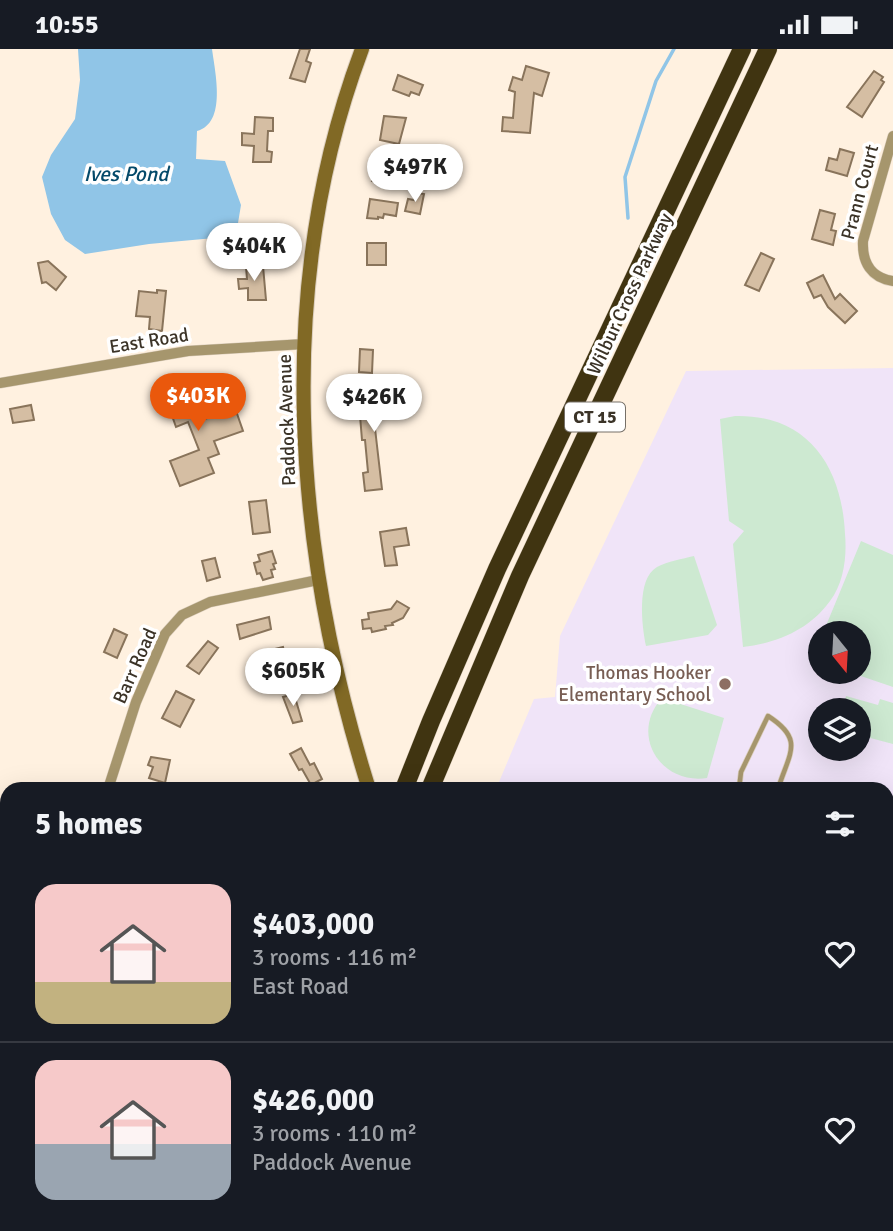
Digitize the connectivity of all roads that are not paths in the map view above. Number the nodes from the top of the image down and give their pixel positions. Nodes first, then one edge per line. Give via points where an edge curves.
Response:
1 (362, 49) edge
2 (741, 49) edge
3 (768, 49) edge
4 (893, 136) edge
5 (893, 281) edge
6 (304, 344) junction
7 (0, 383) edge
8 (318, 579) junction
9 (110, 782) edge
10 (367, 782) edge
11 (407, 782) edge
12 (433, 782) edge
13 (740, 782) edge
14 (780, 782) edge

1 - 6 main road, Paddock Avenue via 320,197
2 - 11 highway, Wilbur Cross Parkway / CT 15 via 497,569
3 - 12 highway, Wilbur Cross Parkway / CT 15 via 520,576
4 - 5 street, Prann Court via 863,241 866,264 873,273
6 - 7 street, East Road via 188,351
6 - 8 main road, Paddock Avenue via 306,458
8 - 9 street, Barr Road via 210,602 181,615 165,634
8 - 10 main road, Paddock Avenue via 344,703
13 - 14 lane via 768,716 784,726 791,741

